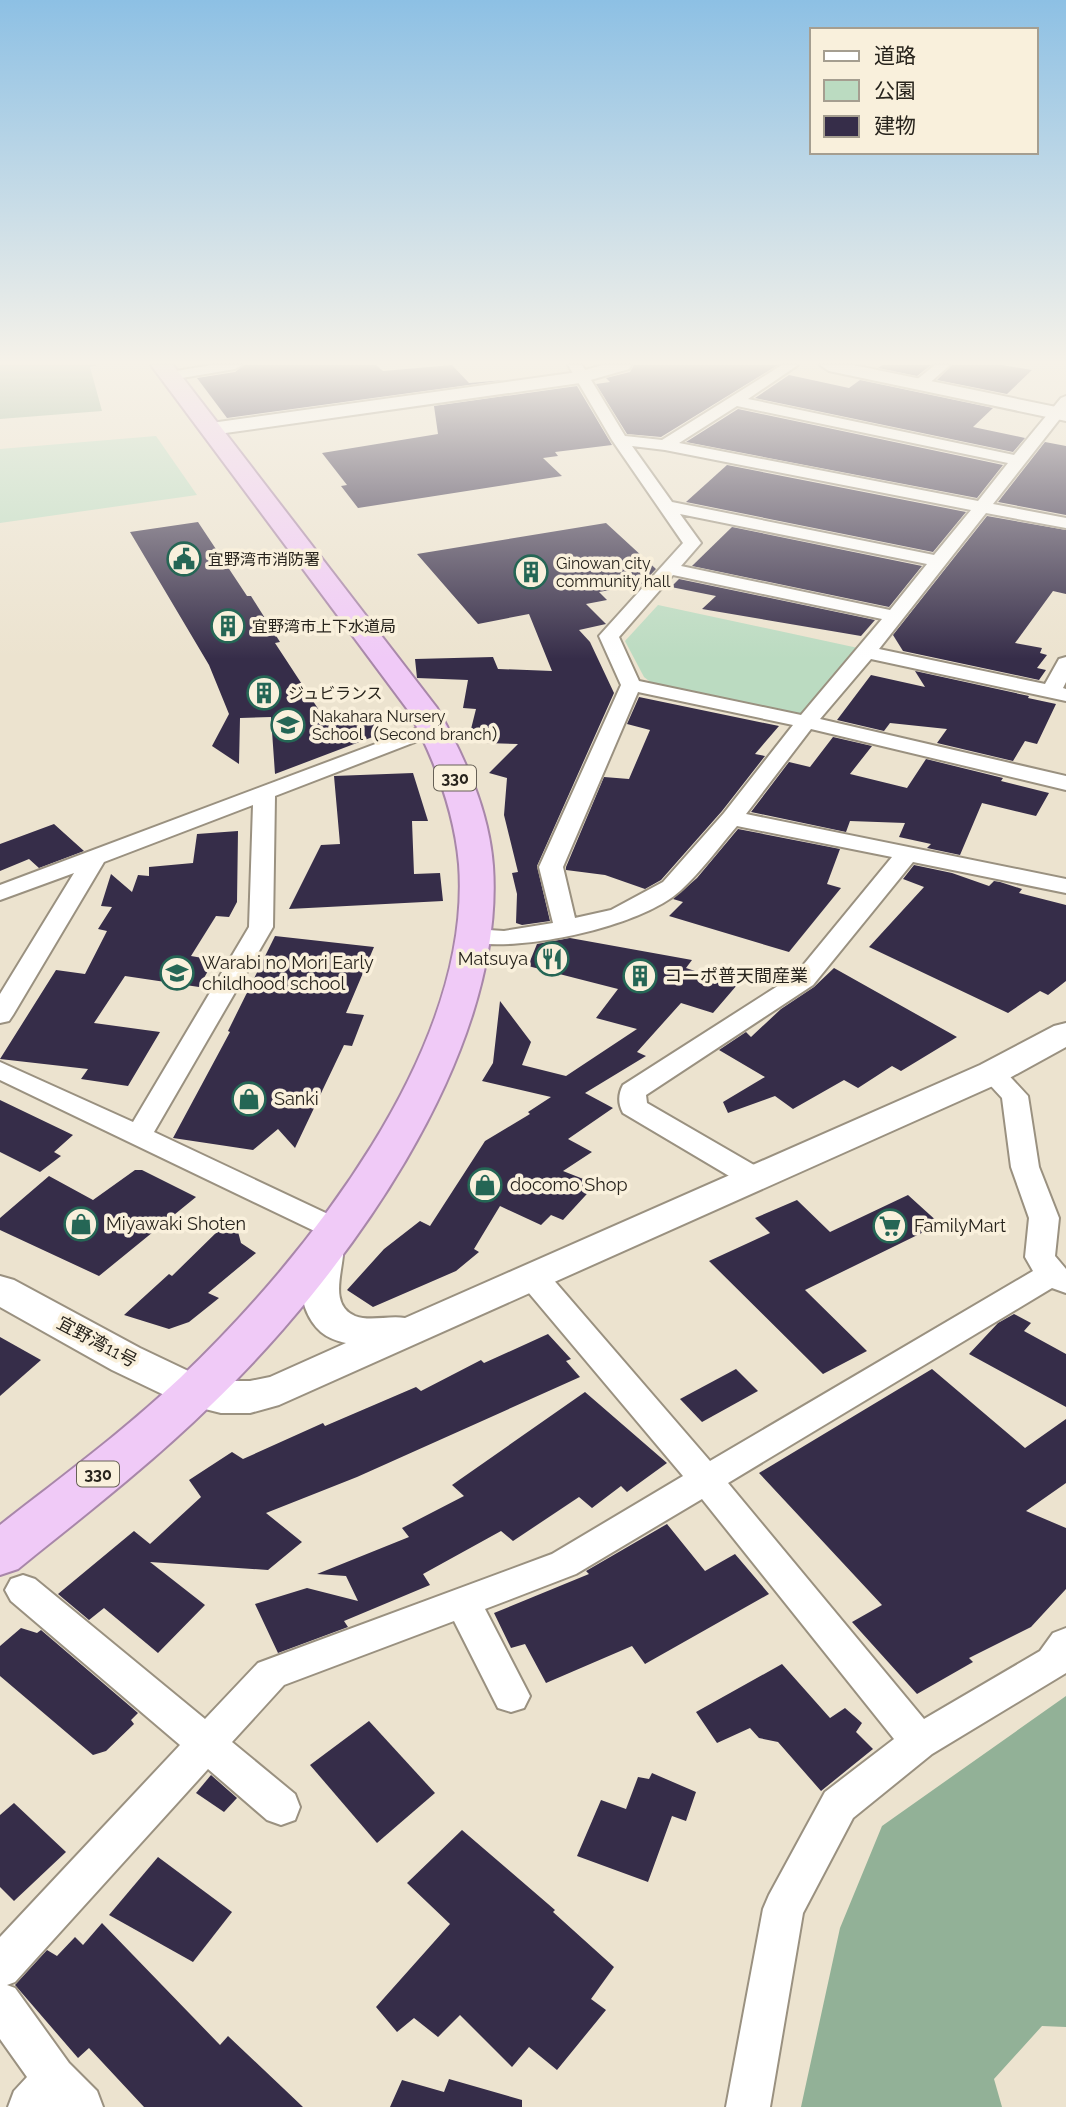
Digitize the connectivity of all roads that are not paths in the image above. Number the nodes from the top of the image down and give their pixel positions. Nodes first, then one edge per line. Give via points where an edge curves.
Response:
1 (237, 463) edge
2 (636, 463) edge
3 (758, 463) edge
4 (1017, 463) edge
5 (666, 506) junction
6 (981, 507) junction
7 (1066, 523) edge
8 (939, 561) junction
9 (669, 569) junction
10 (892, 616) junction
11 (866, 652) junction
12 (1066, 663) edge
13 (631, 685) junction
14 (1058, 693) edge
15 (806, 722) junction
16 (434, 728) junction
17 (1066, 783) edge
18 (264, 792) junction
19 (732, 818) junction
20 (907, 854) junction
21 (96, 855) junction
22 (1066, 886) edge
23 (0, 893) edge
24 (566, 929) junction
25 (473, 936) junction
26 (0, 1015) edge
27 (1066, 1033) edge
28 (0, 1070) edge
29 (992, 1073) junction
30 (139, 1135) junction
31 (756, 1179) junction
32 (330, 1237) junction
33 (534, 1278) junction
34 (1059, 1278) edge
35 (0, 1290) edge
36 (417, 1329) junction
37 (195, 1392) junction
38 (706, 1480) junction
39 (12, 1572) edge
40 (463, 1602) junction
41 (1066, 1644) edge
42 (511, 1696) dead end
43 (919, 1742) junction
44 (204, 1744) junction
45 (281, 1807) dead end
46 (0, 1967) edge
47 (0, 2003) edge
48 (55, 2097) edge
49 (748, 2107) edge

1 - 16 highway, 330
2 - 5 street
3 - 6 street
4 - 6 street
5 - 8 street
5 - 9 street via 692,543
6 - 7 street
6 - 8 street
8 - 10 street
9 - 10 street
9 - 13 street via 608,636
10 - 11 street
11 - 14 street
11 - 15 street
12 - 14 street
13 - 15 street
13 - 24 street via 551,867
15 - 17 street
15 - 19 street
16 - 18 street
16 - 25 highway, 330 via 471,830 477,868
18 - 21 street
18 - 30 street via 261,927
19 - 20 street
19 - 24 street via 670,887 619,916
20 - 22 street
20 - 31 street via 804,980 633,1091 633,1107
21 - 23 street
21 - 26 street
24 - 25 street via 504,938
25 - 32 highway, 330 via 457,1008 433,1072 394,1144
27 - 29 street, 宜野湾11号
28 - 30 street
29 - 31 street, 宜野湾11号
29 - 34 street via 1015,1096 1025,1167 1044,1218 1040,1257
30 - 32 street
31 - 33 street, 宜野湾11号
32 - 36 street via 319,1267 320,1298 331,1319 345,1328 373,1333
32 - 37 highway, 330 via 270,1313
33 - 36 street, 宜野湾11号
33 - 38 street
34 - 38 street
35 - 37 street, 宜野湾11号
36 - 37 street, 宜野湾11号 via 279,1390 250,1397
37 - 39 highway, 330
38 - 40 street via 564,1564
38 - 43 street
39 - 44 street
40 - 42 street
40 - 44 street via 271,1674
41 - 43 street via 1053,1662
43 - 49 street via 839,1805 783,1909
44 - 45 street
44 - 46 street
47 - 48 street

